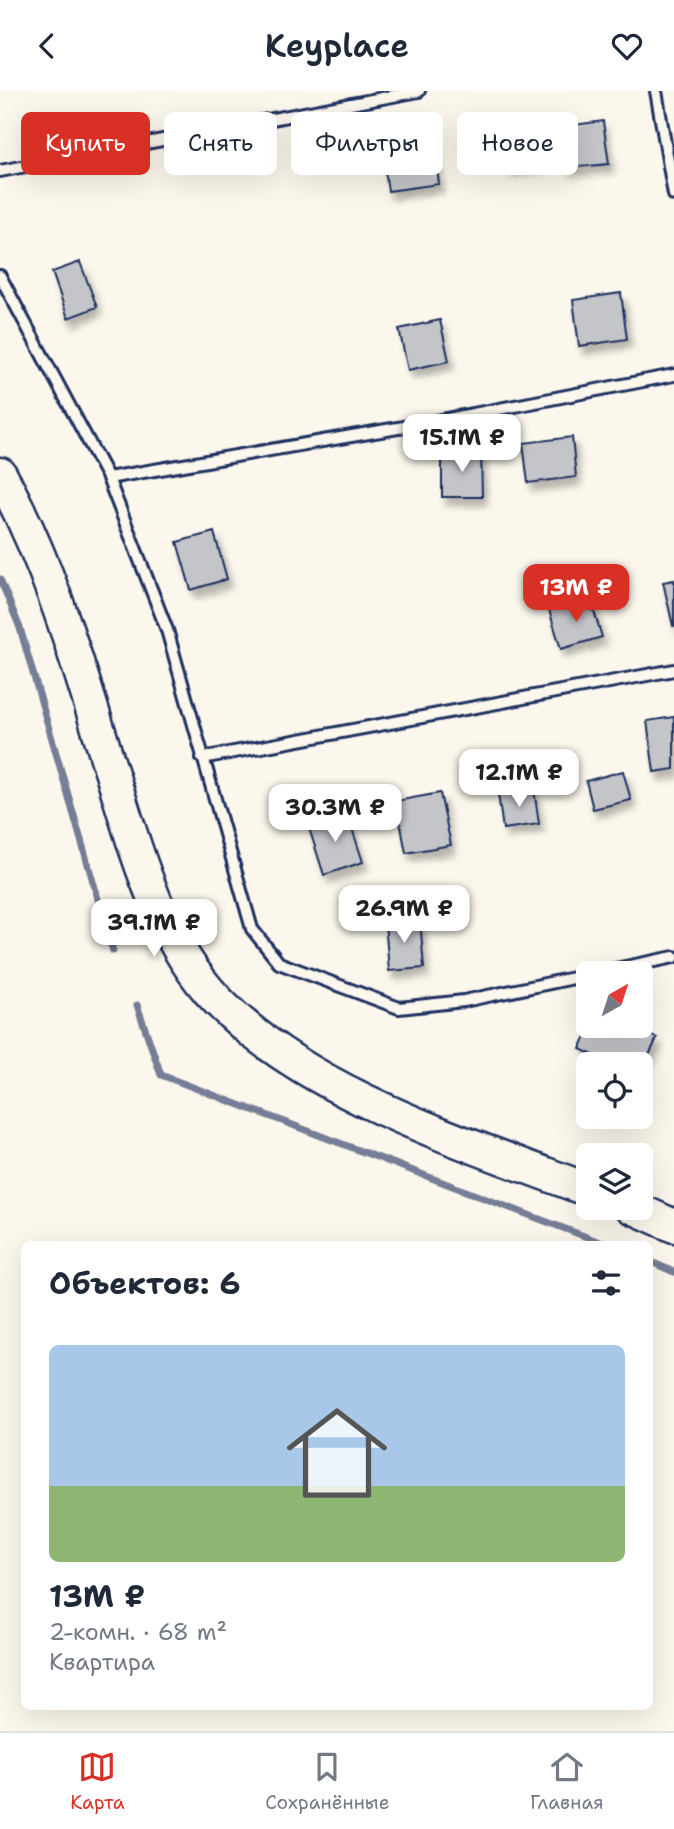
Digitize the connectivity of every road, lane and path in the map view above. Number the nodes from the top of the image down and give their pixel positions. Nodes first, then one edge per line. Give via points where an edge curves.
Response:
1 (419, 91) edge
2 (656, 91) edge
3 (0, 171) edge
4 (674, 194) edge
5 (0, 277) edge
6 (674, 375) edge
7 (0, 474) edge
8 (108, 478) junction
9 (674, 670) edge
10 (202, 758) junction
11 (674, 957) edge
12 (653, 961) edge
13 (576, 977) edge
14 (576, 1185) edge
15 (653, 1216) edge
16 (674, 1226) edge

1 - 3 lane
2 - 4 lane
5 - 8 lane
6 - 8 lane
7 - 14 street via 67,630 141,865 180,952 218,1000 266,1042 327,1082
8 - 10 lane via 167,630
9 - 10 lane
10 - 13 lane via 252,929 278,963 399,1008
11 - 12 lane
15 - 16 street

